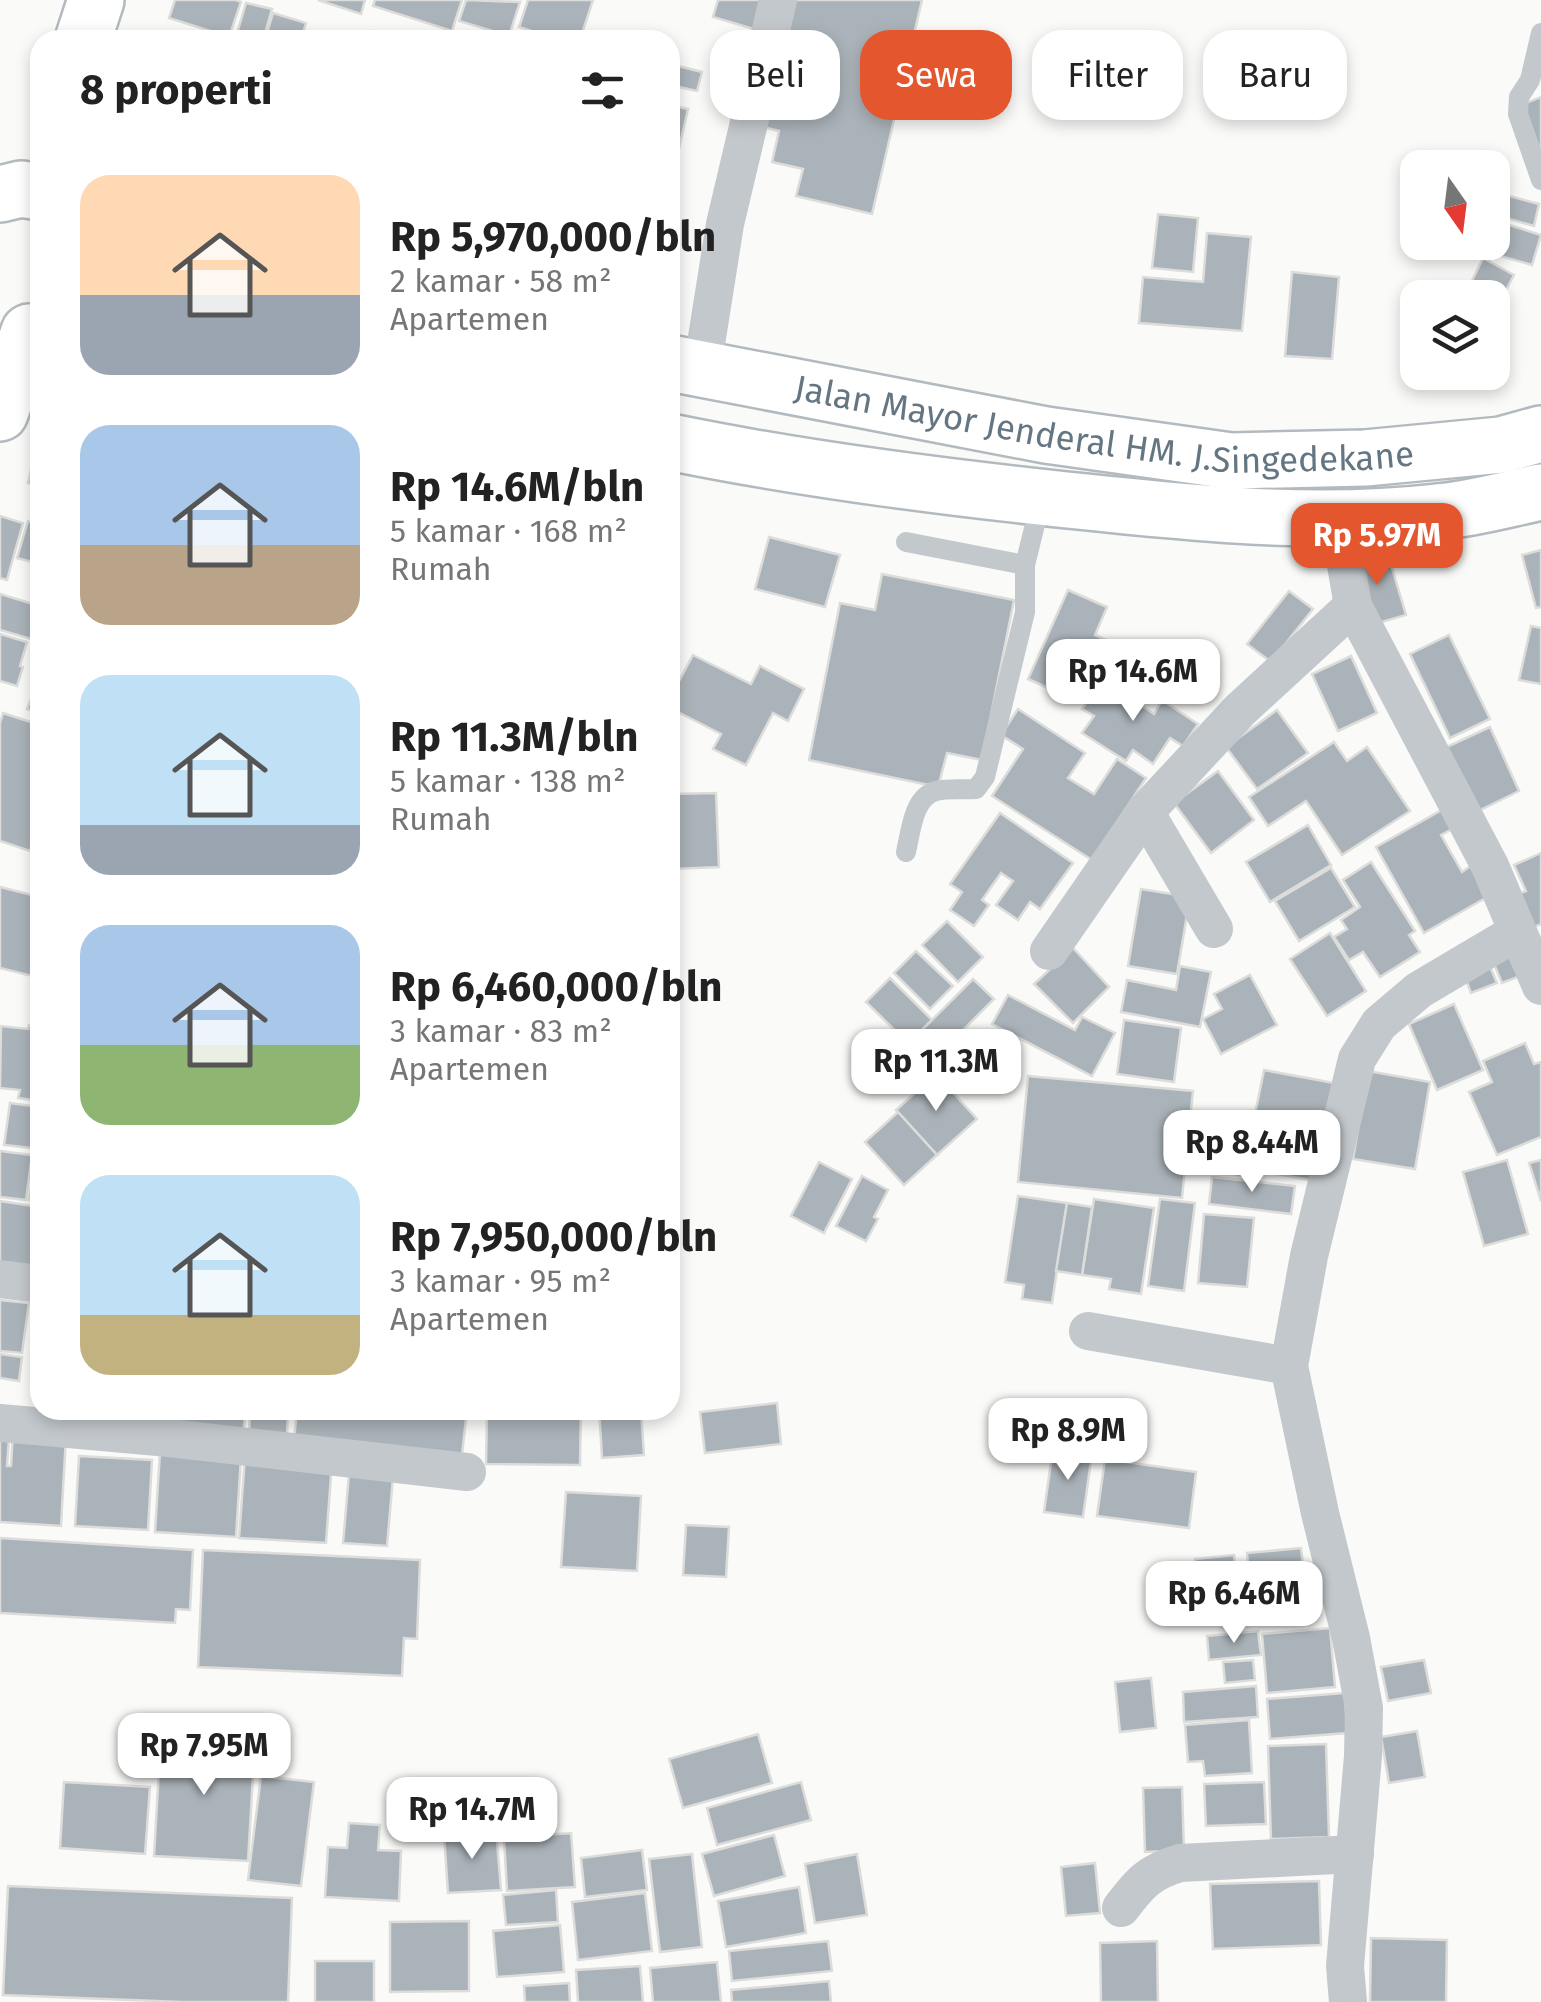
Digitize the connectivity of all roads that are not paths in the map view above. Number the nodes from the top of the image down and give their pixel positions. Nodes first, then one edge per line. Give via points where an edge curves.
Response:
1 (96, 0) edge
2 (778, 0) edge
3 (86, 30) edge
4 (1541, 33) edge
5 (1541, 180) edge
6 (23, 329) edge
7 (686, 366) edge
8 (0, 413) edge
9 (1541, 434) edge
10 (680, 444) edge
11 (1541, 492) edge
12 (1042, 498) junction
13 (1338, 518) junction
14 (906, 542) dead end
15 (1025, 565) junction
16 (1353, 606) junction
17 (1145, 812) junction
18 (906, 852) dead end
19 (1214, 928) dead end
20 (1517, 932) junction
21 (1049, 951) dead end
22 (1541, 986) edge
23 (0, 1279) edge
24 (30, 1283) edge
25 (1088, 1331) dead end
26 (1289, 1366) junction
27 (0, 1424) edge
28 (467, 1472) dead end
29 (1355, 1854) junction
30 (1121, 1908) dead end
31 (1348, 2002) edge

1 - 3 main road
2 - 7 street
4 - 5 lane via 1518,114
6 - 8 main road
7 - 9 main road, Jalan Mayor Jenderal HM. J.Singedekane via 1046,435 1231,462 1364,458
10 - 12 main road, Jalan Mayor Jenderal HM. J.Singedekane
11 - 13 main road, Jalan Mayor Jenderal HM. J.Singedekane via 1439,512
12 - 13 main road, Jalan Mayor Jenderal HM. J.Singedekane via 1206,515
12 - 15 lane
13 - 16 street
14 - 15 lane
15 - 18 lane via 1025,612 984,777 976,788 937,791 920,801
16 - 17 street via 1240,710
16 - 20 street via 1490,866
17 - 19 street
17 - 21 street
20 - 22 street
20 - 26 street via 1419,990 1379,1024 1358,1059
23 - 24 street
25 - 26 street
26 - 29 street via 1364,1708
27 - 28 street
29 - 30 street via 1180,1863 1140,1883
29 - 31 street

